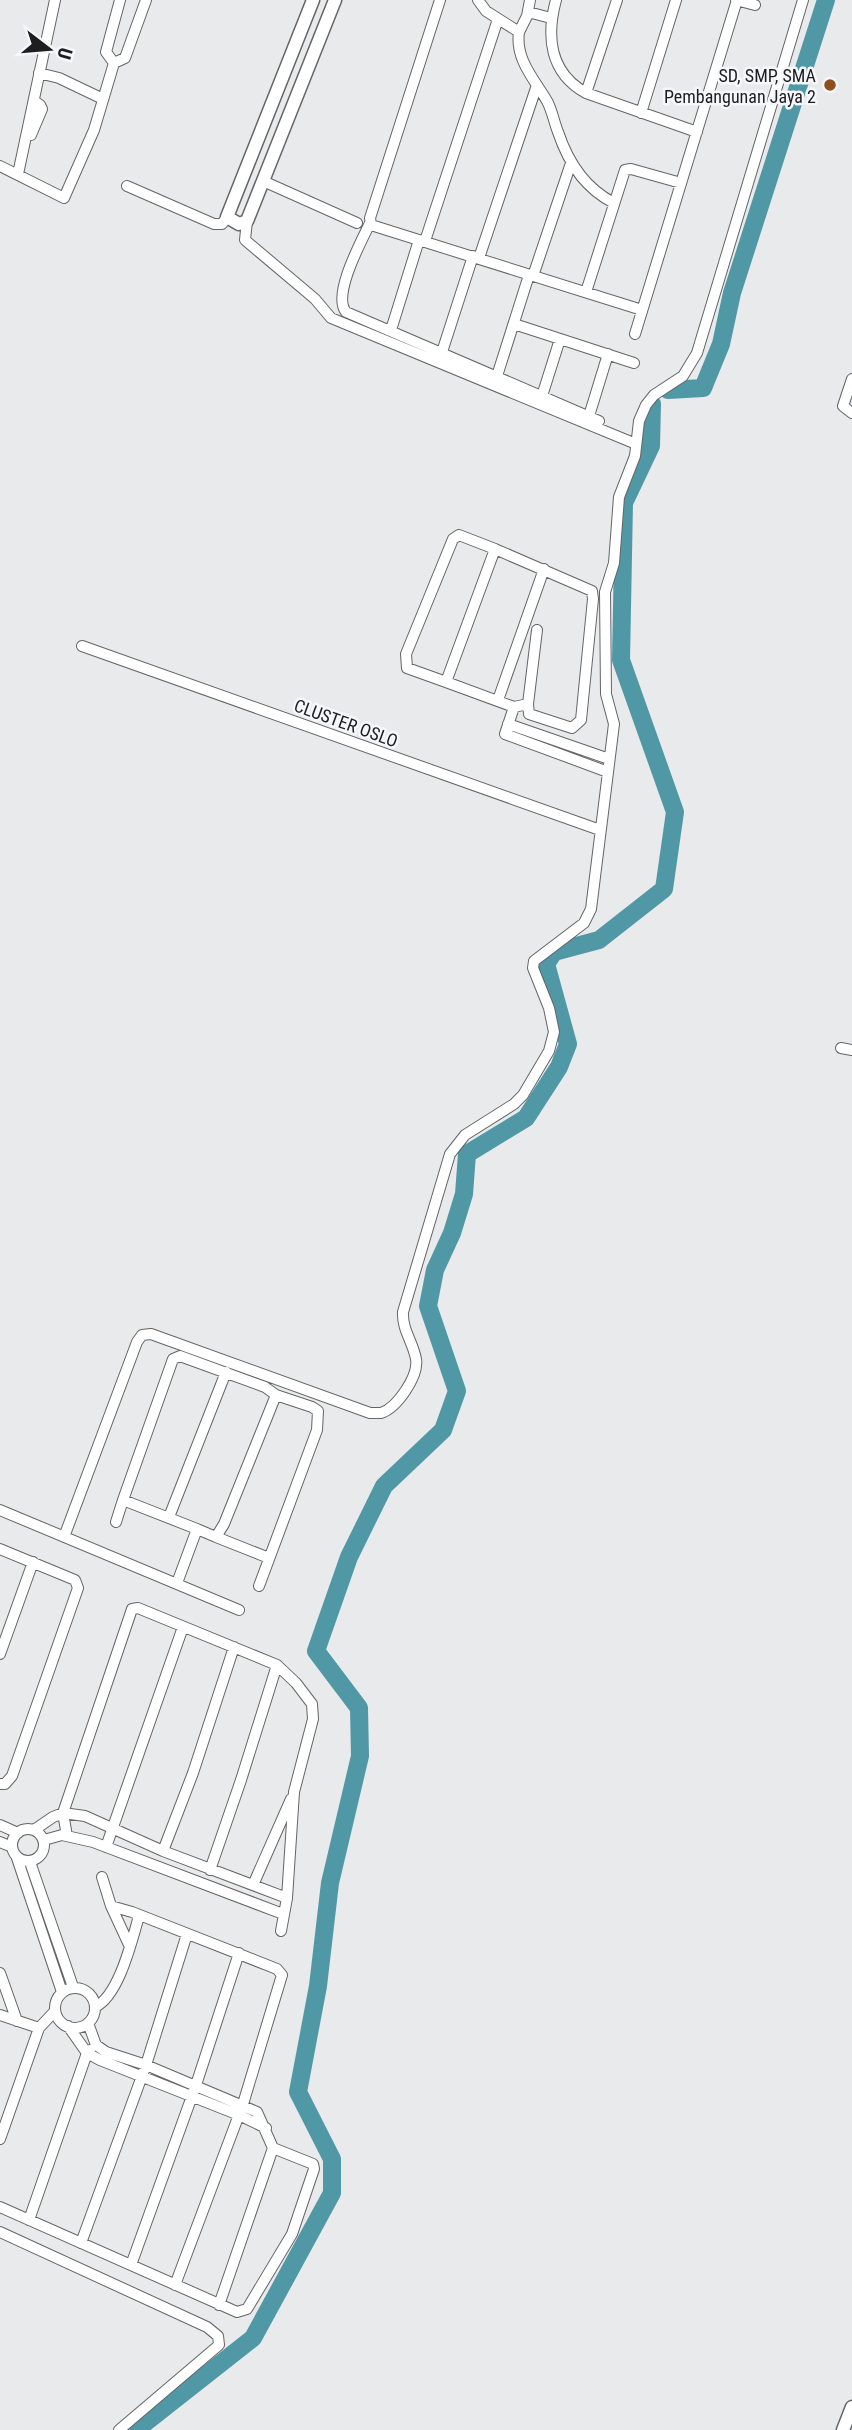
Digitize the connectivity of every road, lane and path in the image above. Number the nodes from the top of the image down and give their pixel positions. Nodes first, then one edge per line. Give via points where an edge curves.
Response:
1 (55, 0) edge
2 (120, 0) edge
3 (146, 0) edge
4 (313, 0) edge
5 (335, 0) edge
6 (440, 0) edge
7 (478, 0) edge
8 (530, 0) edge
9 (556, 0) edge
10 (617, 0) edge
11 (676, 0) edge
12 (736, 0) edge
13 (803, 0) edge
14 (755, 5) dead end
15 (528, 12) junction
16 (551, 18) junction
17 (498, 19) junction
18 (519, 32) junction
19 (114, 63) junction
20 (39, 73) junction
21 (537, 85) junction
22 (586, 93) junction
23 (103, 99) junction
24 (641, 113) junction
25 (696, 132) junction
26 (570, 163) junction
27 (0, 166) edge
28 (18, 174) junction
29 (263, 181) junction
30 (681, 183) junction
31 (127, 186) dead end
32 (614, 203) junction
33 (226, 219) junction
34 (247, 221) junction
35 (357, 223) dead end
36 (370, 223) junction
37 (245, 240) junction
38 (422, 241) junction
39 (476, 257) junction
40 (531, 275) junction
41 (586, 292) junction
42 (642, 310) junction
43 (514, 324) junction
44 (391, 330) junction
45 (635, 334) dead end
46 (560, 339) junction
47 (442, 352) junction
48 (608, 354) junction
49 (634, 363) dead end
50 (497, 376) junction
51 (852, 379) edge
52 (542, 396) junction
53 (852, 412) edge
54 (589, 416) junction
55 (599, 421) dead end
56 (636, 444) junction
57 (495, 549) junction
58 (544, 569) junction
59 (537, 630) dead end
60 (82, 646) dead end
61 (446, 682) junction
62 (498, 700) junction
63 (528, 704) junction
64 (514, 707) junction
65 (507, 729) junction
66 (610, 759) junction
67 (608, 772) junction
68 (600, 830) junction
69 (841, 1048) dead end
70 (852, 1050) edge
71 (226, 1372) junction
72 (276, 1395) junction
73 (123, 1500) junction
74 (0, 1510) edge
75 (169, 1517) junction
76 (116, 1522) dead end
77 (197, 1529) junction
78 (64, 1537) junction
79 (216, 1537) junction
80 (0, 1549) edge
81 (269, 1558) junction
82 (33, 1562) junction
83 (177, 1583) junction
84 (259, 1586) dead end
85 (239, 1611) dead end
86 (183, 1627) junction
87 (234, 1647) junction
88 (0, 1654) edge
89 (277, 1665) junction
90 (0, 1784) edge
91 (294, 1792) junction
92 (63, 1813) junction
93 (0, 1825) edge
94 (34, 1830) junction
95 (113, 1830) junction
96 (18, 1833) junction
97 (67, 1836) junction
98 (44, 1840) junction
99 (0, 1842) edge
100 (12, 1847) junction
101 (106, 1847) junction
102 (163, 1851) junction
103 (17, 1858) junction
104 (187, 1860) junction
105 (30, 1862) junction
106 (210, 1870) junction
107 (183, 1876) junction
108 (102, 1877) dead end
109 (235, 1879) junction
110 (253, 1885) junction
111 (230, 1894) junction
112 (287, 1898) junction
113 (110, 1906) junction
114 (283, 1914) junction
115 (139, 1916) junction
116 (281, 1931) dead end
117 (187, 1934) junction
118 (130, 1947) junction
119 (239, 1953) junction
120 (0, 1976) edge
121 (73, 1987) junction
122 (62, 1992) junction
123 (96, 2007) junction
124 (55, 2011) junction
125 (0, 2015) edge
126 (18, 2021) junction
127 (88, 2023) junction
128 (68, 2026) junction
129 (39, 2028) junction
130 (96, 2045) junction
131 (87, 2053) junction
132 (146, 2065) junction
133 (142, 2075) junction
134 (194, 2090) junction
135 (243, 2104) junction
136 (239, 2115) junction
137 (266, 2129) junction
138 (0, 2139) edge
139 (273, 2148) junction
140 (0, 2207) edge
141 (29, 2220) junction
142 (0, 2232) edge
143 (81, 2243) junction
144 (131, 2265) junction
145 (175, 2285) junction
146 (219, 2305) junction
147 (852, 2407) edge
148 (119, 2430) edge
149 (843, 2430) edge

1 - 20 street
2 - 19 street via 106,52
3 - 19 street via 125,58
4 - 33 street
5 - 29 street
6 - 36 street
7 - 17 street
8 - 15 street
9 - 16 street
10 - 22 street
11 - 24 street
12 - 14 street
12 - 25 street
13 - 56 street via 697,353 683,376 646,405
15 - 16 street
15 - 18 street
16 - 22 street via 550,43 557,64 568,80
17 - 18 street
17 - 38 street
18 - 21 street via 519,51
19 - 23 street
20 - 23 street
20 - 28 street
21 - 26 street
21 - 39 street
22 - 24 street
23 - 28 street via 64,198
24 - 25 street
25 - 30 street
26 - 32 street via 593,189
26 - 40 street
27 - 28 street
29 - 34 street
29 - 35 street
30 - 32 street via 627,169
30 - 42 street
31 - 33 street via 214,224
32 - 41 street
33 - 34 street via 239,224
33 - 37 street
34 - 37 street
36 - 38 street
36 - 44 street via 341,296 342,306 349,315
37 - 56 street via 331,318
38 - 39 street
38 - 44 street
39 - 40 street
39 - 47 street
40 - 41 street
40 - 43 street
41 - 42 street
42 - 45 street
43 - 46 street
43 - 50 street
44 - 47 street
46 - 48 street
46 - 52 street
47 - 50 street
48 - 49 street
48 - 54 street
50 - 52 street
51 - 53 street via 843,405
52 - 54 street
54 - 55 street
56 - 66 street via 619,497 614,564 605,592 607,694 614,724
57 - 58 street
57 - 61 street
57 - 61 street via 468,537 453,539 406,654 407,668
58 - 62 street
58 - 63 street via 592,591 581,720 572,728 529,714
59 - 63 street
60 - 68 street, CLUSTER OSLO
61 - 62 street
62 - 64 street
63 - 64 street
64 - 65 street
65 - 66 street
65 - 67 street
66 - 67 street
67 - 68 street
68 - 78 street via 588,917 534,961 554,1032 549,1051 523,1095 465,1135 450,1154 403,1312 416,1369 395,1403 382,1413 370,1413 151,1334 142,1335
69 - 70 street
71 - 72 street
71 - 73 street via 180,1356 173,1359
71 - 75 street
72 - 79 street
72 - 81 street via 312,1406 319,1418
73 - 75 street
73 - 76 street
74 - 78 street
75 - 77 street
77 - 79 street
77 - 83 street
78 - 83 street
79 - 81 street
80 - 82 street
81 - 84 street
82 - 88 street
82 - 90 street via 75,1580 78,1588 12,1776
83 - 85 street
86 - 87 street
86 - 92 street via 135,1607 130,1612
86 - 95 street
87 - 89 street
87 - 102 street
89 - 91 street via 308,1696 314,1711
89 - 106 street
91 - 110 street
91 - 112 street
92 - 94 street
92 - 95 street via 85,1816
92 - 97 street
93 - 96 street
94 - 96 street
94 - 98 street
95 - 101 street
95 - 102 street
96 - 100 street
97 - 98 street
97 - 101 street
98 - 105 street via 42,1854
99 - 100 street
100 - 103 street
101 - 107 street
102 - 104 street
103 - 105 street
103 - 122 street
104 - 106 street
104 - 107 street
105 - 121 street
106 - 109 street
107 - 111 street
108 - 113 street
109 - 110 street
109 - 111 street
110 - 112 street
111 - 114 street
112 - 114 street
113 - 115 street
113 - 118 street
114 - 116 street
115 - 117 street
115 - 118 street
117 - 119 street
117 - 132 street
118 - 123 street via 110,1994
119 - 134 street
119 - 135 street via 282,1975
120 - 126 street
121 - 122 street
121 - 123 street via 84,1989
122 - 124 street
123 - 127 street
124 - 128 street
124 - 129 street
125 - 126 street
126 - 129 street
127 - 128 street
127 - 130 street
128 - 131 street
129 - 138 street
130 - 131 street
130 - 132 street
131 - 133 street
131 - 141 street
132 - 133 street
132 - 134 street
133 - 134 street
133 - 143 street
134 - 135 street
134 - 136 street
134 - 144 street
135 - 136 street
135 - 137 street via 257,2112
136 - 137 street
136 - 145 street
137 - 139 street
139 - 146 street
139 - 146 street via 314,2167 295,2228 247,2309 237,2312
140 - 141 street
141 - 143 street
142 - 148 street via 218,2336 217,2346
143 - 144 street
144 - 145 street
145 - 146 street
147 - 149 street

